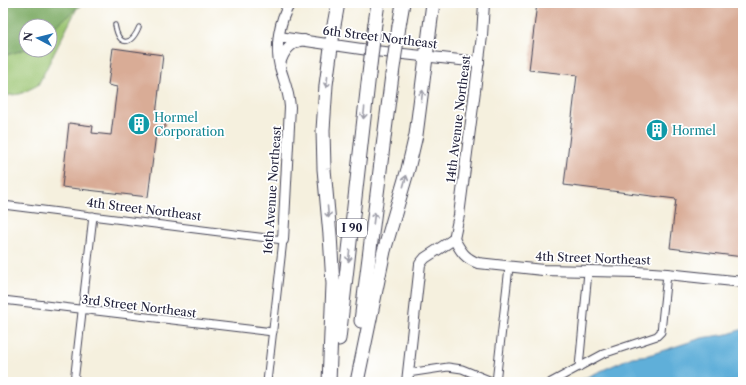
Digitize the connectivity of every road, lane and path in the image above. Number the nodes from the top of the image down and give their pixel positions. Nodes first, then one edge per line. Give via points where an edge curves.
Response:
1 (290, 3) edge
2 (338, 3) edge
3 (378, 3) edge
4 (403, 3) edge
5 (433, 3) edge
6 (484, 3) edge
7 (115, 25) dead end
8 (139, 27) dead end
9 (279, 37) junction
10 (305, 40) junction
11 (331, 44) junction
12 (427, 56) junction
13 (459, 60) junction
14 (479, 62) junction
15 (280, 66) junction
16 (474, 100) junction
17 (3, 205) edge
18 (93, 216) junction
19 (454, 238) junction
20 (283, 240) junction
21 (509, 267) junction
22 (588, 272) junction
23 (667, 274) junction
24 (743, 282) edge
25 (3, 300) edge
26 (82, 310) junction
27 (273, 332) junction
28 (579, 367) junction
29 (408, 377) edge
30 (74, 382) edge
31 (267, 382) edge
32 (329, 382) edge
33 (334, 382) edge
34 (356, 382) edge
35 (495, 382) edge
36 (551, 382) edge

1 - 9 street, 16th Avenue Northeast via 284,13
2 - 11 highway
3 -> 33 highway, I 90, bridge
34 -> 4 highway, I 90, bridge via 392,75
5 - 12 highway
6 - 14 street, 14th Avenue Northeast
7 - 8 lane via 118,37 126,41 133,38
9 - 10 street, 6th Street Northeast
9 - 15 street, 16th Avenue Northeast
10 - 11 street, 6th Street Northeast
10 - 15 street via 296,42 288,48
11 - 12 street, 6th Street Northeast
11 -> 32 highway via 323,130 332,278
12 - 13 street, 6th Street Northeast
34 -> 12 highway via 384,251 415,141
13 - 14 street, 6th Street Northeast
13 - 16 street via 466,65 471,76
14 - 16 street, 14th Avenue Northeast
15 - 20 street, 16th Avenue Northeast via 288,88 290,107
16 - 19 street, 14th Avenue Northeast
17 - 18 street, 4th Street Northeast
18 - 20 street, 4th Street Northeast
18 - 26 street
19 - 21 street, 4th Street Northeast via 461,252 469,260
19 - 29 street via 420,264
20 - 27 street, 16th Avenue Northeast
21 - 22 street, 4th Street Northeast
21 - 35 street
22 - 23 street, 4th Street Northeast
22 - 28 street
23 - 24 street, 4th Street Northeast
23 - 28 street via 661,332 657,336 603,354
25 - 26 street, 3rd Street Northeast
26 - 27 street, 3rd Street Northeast
26 - 30 street
27 - 31 street, 16th Avenue Northeast
28 - 36 street
29 - 35 street via 448,367 462,369

